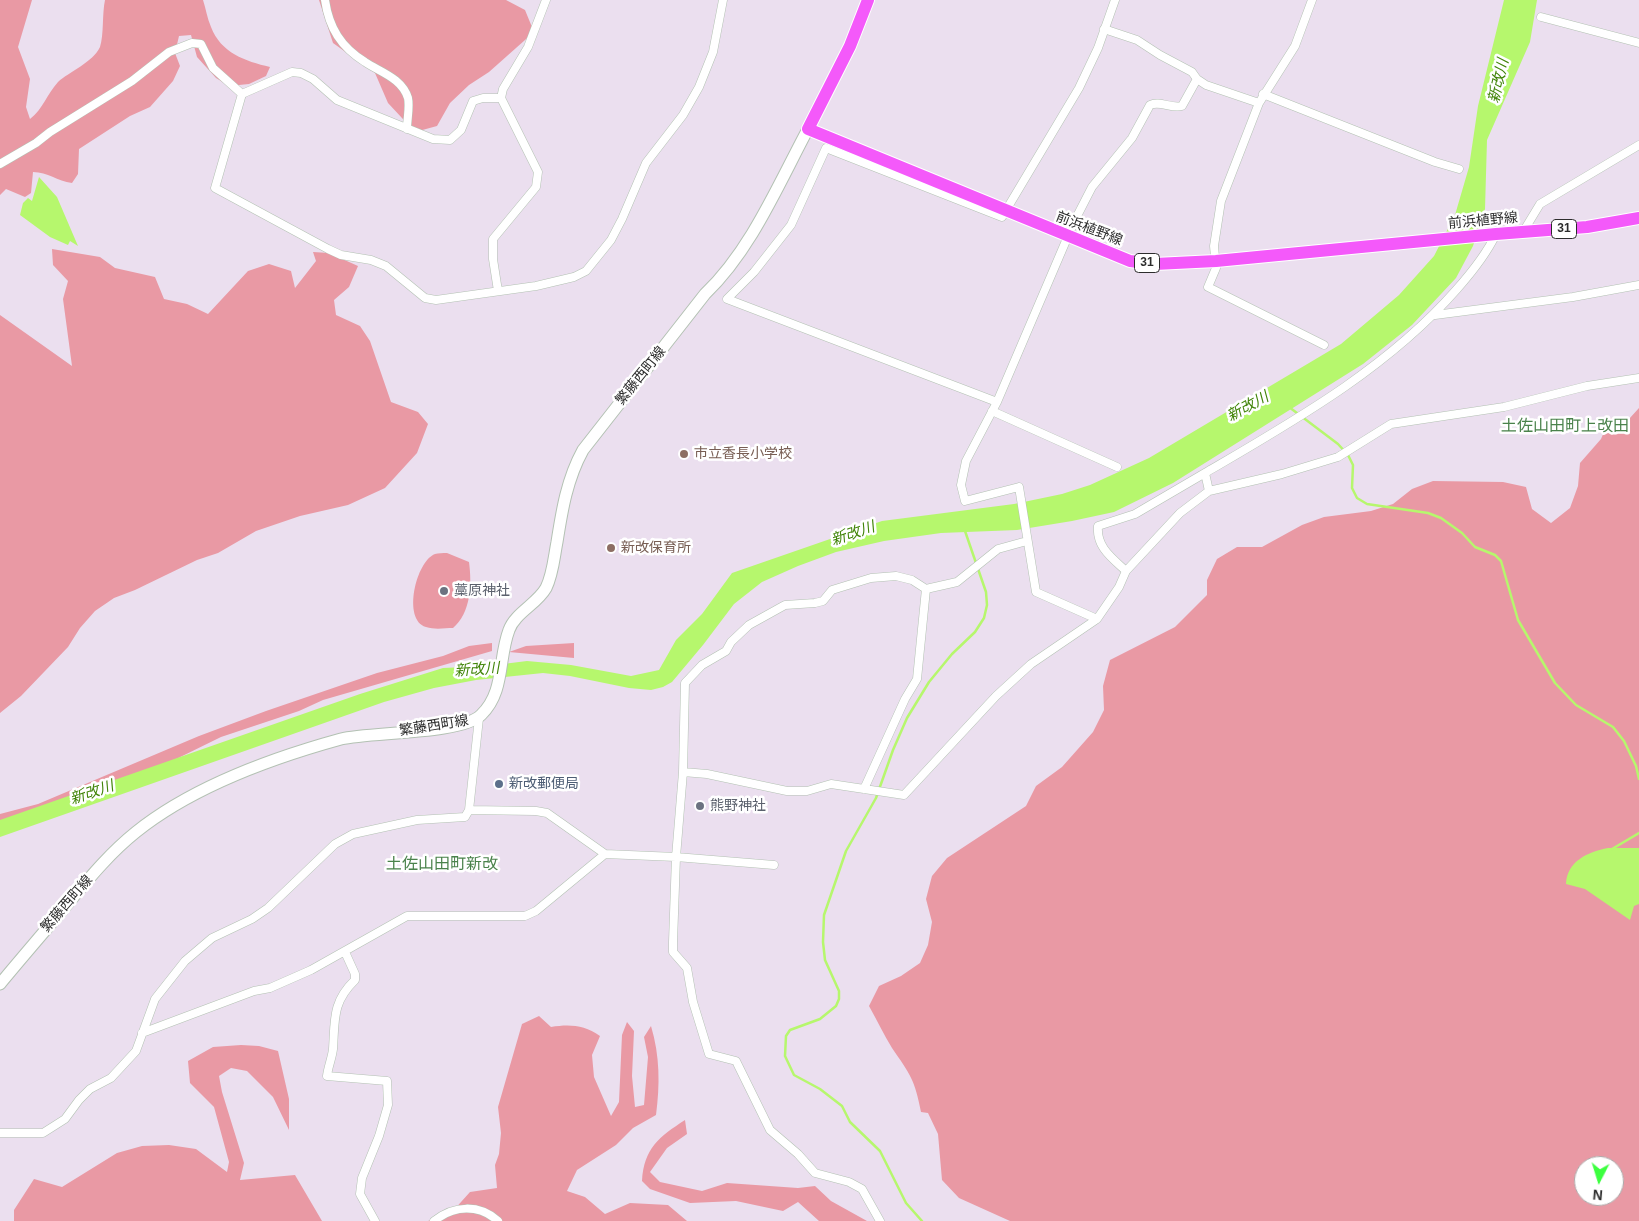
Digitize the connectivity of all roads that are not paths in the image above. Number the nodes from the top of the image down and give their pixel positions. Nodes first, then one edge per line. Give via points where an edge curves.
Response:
1 (326, 0) edge
2 (546, 0) edge
3 (723, 0) edge
4 (868, 0) edge
5 (1115, 0) edge
6 (1312, 0) edge
7 (1541, 18) dead end
8 (1104, 29) junction
9 (1639, 42) edge
10 (1197, 79) junction
11 (242, 94) junction
12 (1263, 94) junction
13 (501, 98) junction
14 (1259, 103) junction
15 (407, 129) junction
16 (808, 129) junction
17 (1639, 146) edge
18 (0, 164) edge
19 (1459, 169) dead end
20 (1006, 211) junction
21 (1639, 218) edge
22 (1523, 232) junction
23 (1492, 235) junction
24 (1067, 237) junction
25 (1216, 261) junction
26 (1639, 285) edge
27 (498, 291) junction
28 (1435, 315) junction
29 (1324, 346) dead end
30 (1639, 378) edge
31 (997, 402) junction
32 (992, 411) junction
33 (1117, 468) dead end
34 (1205, 473) junction
35 (1209, 491) junction
36 (1027, 541) junction
37 (1126, 571) junction
38 (926, 589) junction
39 (1097, 619) junction
40 (479, 718) junction
41 (683, 772) junction
42 (864, 790) junction
43 (469, 810) junction
44 (605, 854) junction
45 (676, 857) junction
46 (774, 865) dead end
47 (345, 952) junction
48 (0, 984) edge
49 (142, 1033) junction
50 (0, 1133) edge
51 (375, 1221) edge
52 (434, 1221) edge
53 (498, 1221) edge
54 (880, 1221) edge

1 - 15 street via 328,20 350,50 401,85 408,98
2 - 13 street via 528,47
3 - 27 street via 713,52 699,87 683,115 646,163 622,219 597,259 586,271 574,277
4 - 16 main road via 856,33
5 - 8 street
6 - 12 street via 1295,46
7 - 9 street
8 - 10 street via 1137,40 1192,72
8 - 20 street via 1079,88
10 - 14 street
10 - 24 street via 1182,106 1150,105 1132,138 1092,187
11 - 15 street via 292,72 301,73 337,100
11 - 18 street via 213,68 201,44 192,43 169,52 132,82
11 - 27 street via 215,188 341,255 386,266 425,298 450,299
12 - 14 street
12 - 19 street
13 - 15 street via 473,100 461,130 450,140 433,139
13 - 27 street via 538,172 536,187 493,239 492,259
14 - 25 street via 1219,209 1214,246
16 - 20 main road, 前浜植野線 / 31
16 - 40 main road, 繁藤西町線 via 722,278 705,294 583,450 574,466 546,588 510,627 498,686 490,706
17 - 22 street via 1540,204
20 - 24 main road, 前浜植野線 / 31
20 - 31 street via 1002,217 826,148 791,225 754,272 727,299
21 - 22 main road, 前浜植野線 / 31 via 1587,227
22 - 23 main road, 前浜植野線 / 31
23 - 25 main road, 前浜植野線 / 31
23 - 28 street via 1487,253
24 - 25 main road, 前浜植野線 / 31 via 1130,261 1155,264
24 - 31 street
25 - 29 street via 1208,286
26 - 28 street
28 - 34 street via 1391,353 1336,392
30 - 35 street via 1587,386 1485,410 1391,424 1338,457
31 - 32 street
32 - 33 street
32 - 36 street via 966,461 961,485 965,501 1019,487
34 - 35 street
34 - 37 street via 1135,514 1098,526 1105,552
35 - 37 street via 1180,512
36 - 38 street via 998,549 957,582
36 - 39 street via 1036,592
37 - 39 street
38 - 41 street via 912,580 896,576 872,578 832,590 823,601 785,605 749,625 726,651 702,665 685,683
38 - 42 street via 917,679
39 - 42 street via 1031,664 996,696 904,794
40 - 43 street
40 - 48 main road, 繁藤西町線 via 458,725 343,739 274,760 188,797 137,831 113,852
41 - 42 street via 787,791 807,791 831,784
41 - 45 street
43 - 44 street via 536,810 547,813
43 - 49 street via 464,818 417,820 353,834 335,844 268,908 212,938 184,961 158,993
44 - 45 street
44 - 47 street via 536,911 525,916 407,916
45 - 46 street
45 - 54 street via 673,952 687,968 693,1002 709,1054 736,1062 770,1130 815,1173 862,1189
47 - 49 street via 270,988
47 - 51 street via 355,980 334,1012 328,1076 387,1082 388,1105 362,1178 360,1194
49 - 50 street via 136,1051 123,1066 111,1078 90,1089 54,1128 24,1135
52 - 53 street via 448,1211 464,1208 481,1211

